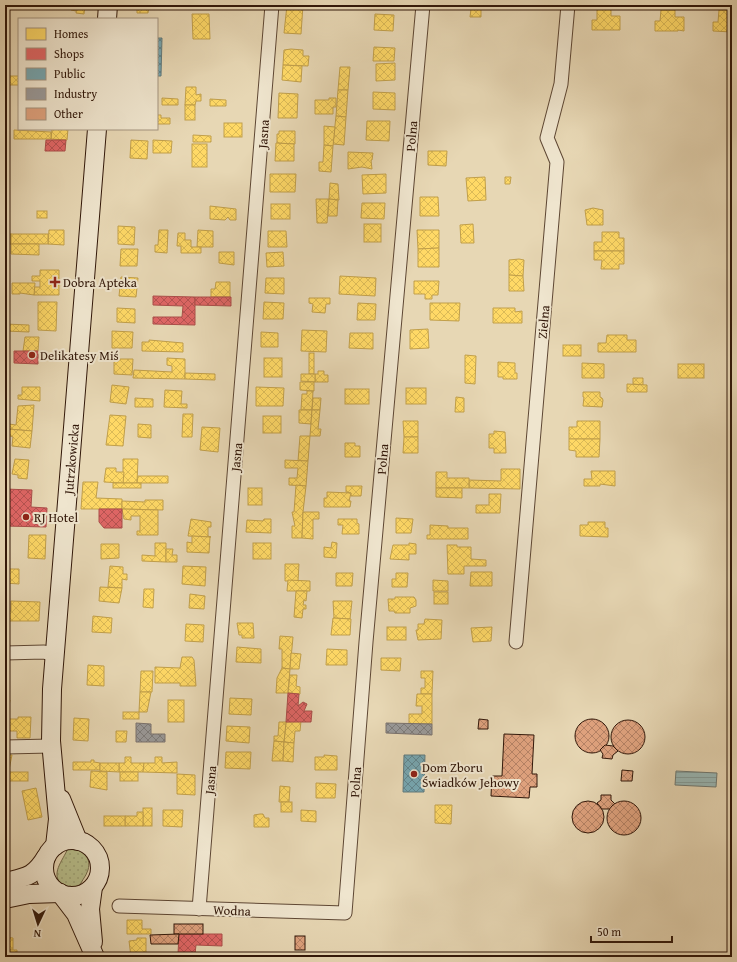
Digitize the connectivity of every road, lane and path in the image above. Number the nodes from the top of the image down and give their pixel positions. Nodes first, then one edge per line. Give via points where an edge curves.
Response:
1 (108, 5) edge
2 (272, 5) edge
3 (422, 5) edge
4 (568, 5) edge
5 (107, 18) edge
6 (98, 130) edge
7 (516, 642) dead end
8 (5, 653) edge
9 (54, 655) junction
10 (52, 746) junction
11 (5, 747) edge
12 (57, 789) junction
13 (78, 841) junction
14 (50, 852) junction
15 (5, 882) edge
16 (93, 887) junction
17 (60, 893) junction
18 (5, 899) edge
19 (119, 906) dead end
20 (199, 908) junction
21 (345, 913) joint
22 (94, 954) edge

1 - 5 main road
2 - 20 street, Jasna
3 - 21 street, Polna
4 - 7 street, Zielna via 561,84 547,138 557,162
6 - 9 main road, Jutrzkowicka
8 - 9 street via 44,652
9 - 10 main road, Jutrzkowicka
10 - 11 street
10 - 12 main road, Jutrzkowicka
12 - 13 main road, Jutrzkowicka
12 - 14 main road, Jutrzkowicka via 58,825
13 - 14 main road via 70,840
13 - 16 main road via 91,848 99,861 99,876
14 - 15 main road via 36,872
14 - 17 main road via 44,874 53,888
16 - 17 main road via 77,896
16 - 22 main road via 90,909
17 - 18 main road via 29,894
17 - 22 main road via 76,914
19 - 20 street, Wodna
20 - 21 street, Wodna

